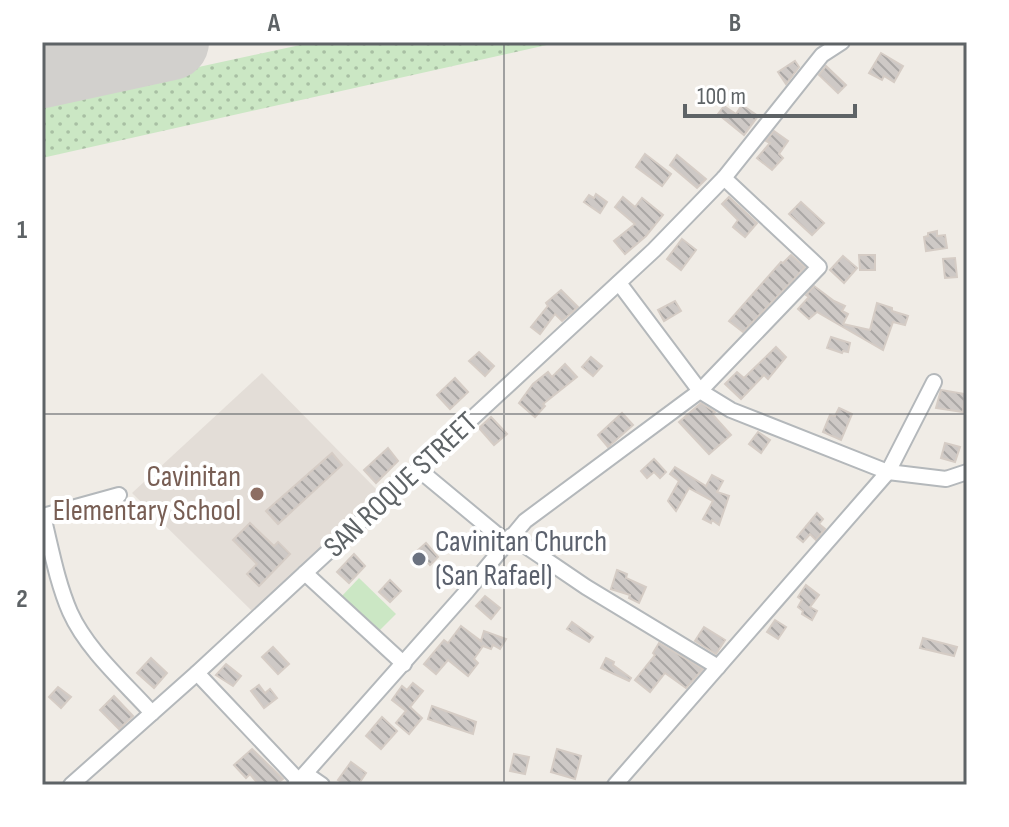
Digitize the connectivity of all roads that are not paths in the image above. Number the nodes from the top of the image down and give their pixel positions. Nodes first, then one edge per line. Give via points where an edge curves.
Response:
1 (842, 42) edge
2 (724, 178) junction
3 (619, 283) junction
4 (934, 382) dead end
5 (700, 391) junction
6 (418, 469) junction
7 (888, 472) junction
8 (967, 472) edge
9 (119, 495) dead end
10 (509, 539) junction
11 (305, 573) junction
12 (404, 664) junction
13 (718, 667) junction
14 (197, 673) junction
15 (152, 713) junction
16 (300, 780) edge
17 (71, 785) edge
18 (322, 785) edge
19 (615, 785) edge

1 - 2 street, SAN ROQUE STREET via 822,55
2 - 3 street, SAN ROQUE STREET
2 - 5 street via 819,267
3 - 5 street
3 - 6 street, SAN ROQUE STREET
4 - 7 street
5 - 7 street via 731,410
5 - 10 street via 536,511
6 - 10 street
6 - 11 street, SAN ROQUE STREET
7 - 8 street via 946,479
7 - 13 street
9 - 15 street via 43,516 62,587 81,631
10 - 12 street
10 - 13 street
11 - 12 street
11 - 14 street, SAN ROQUE STREET
12 - 16 street
13 - 19 street
14 - 15 street, SAN ROQUE STREET
14 - 16 street
15 - 17 street, SAN ROQUE STREET
16 - 18 street

